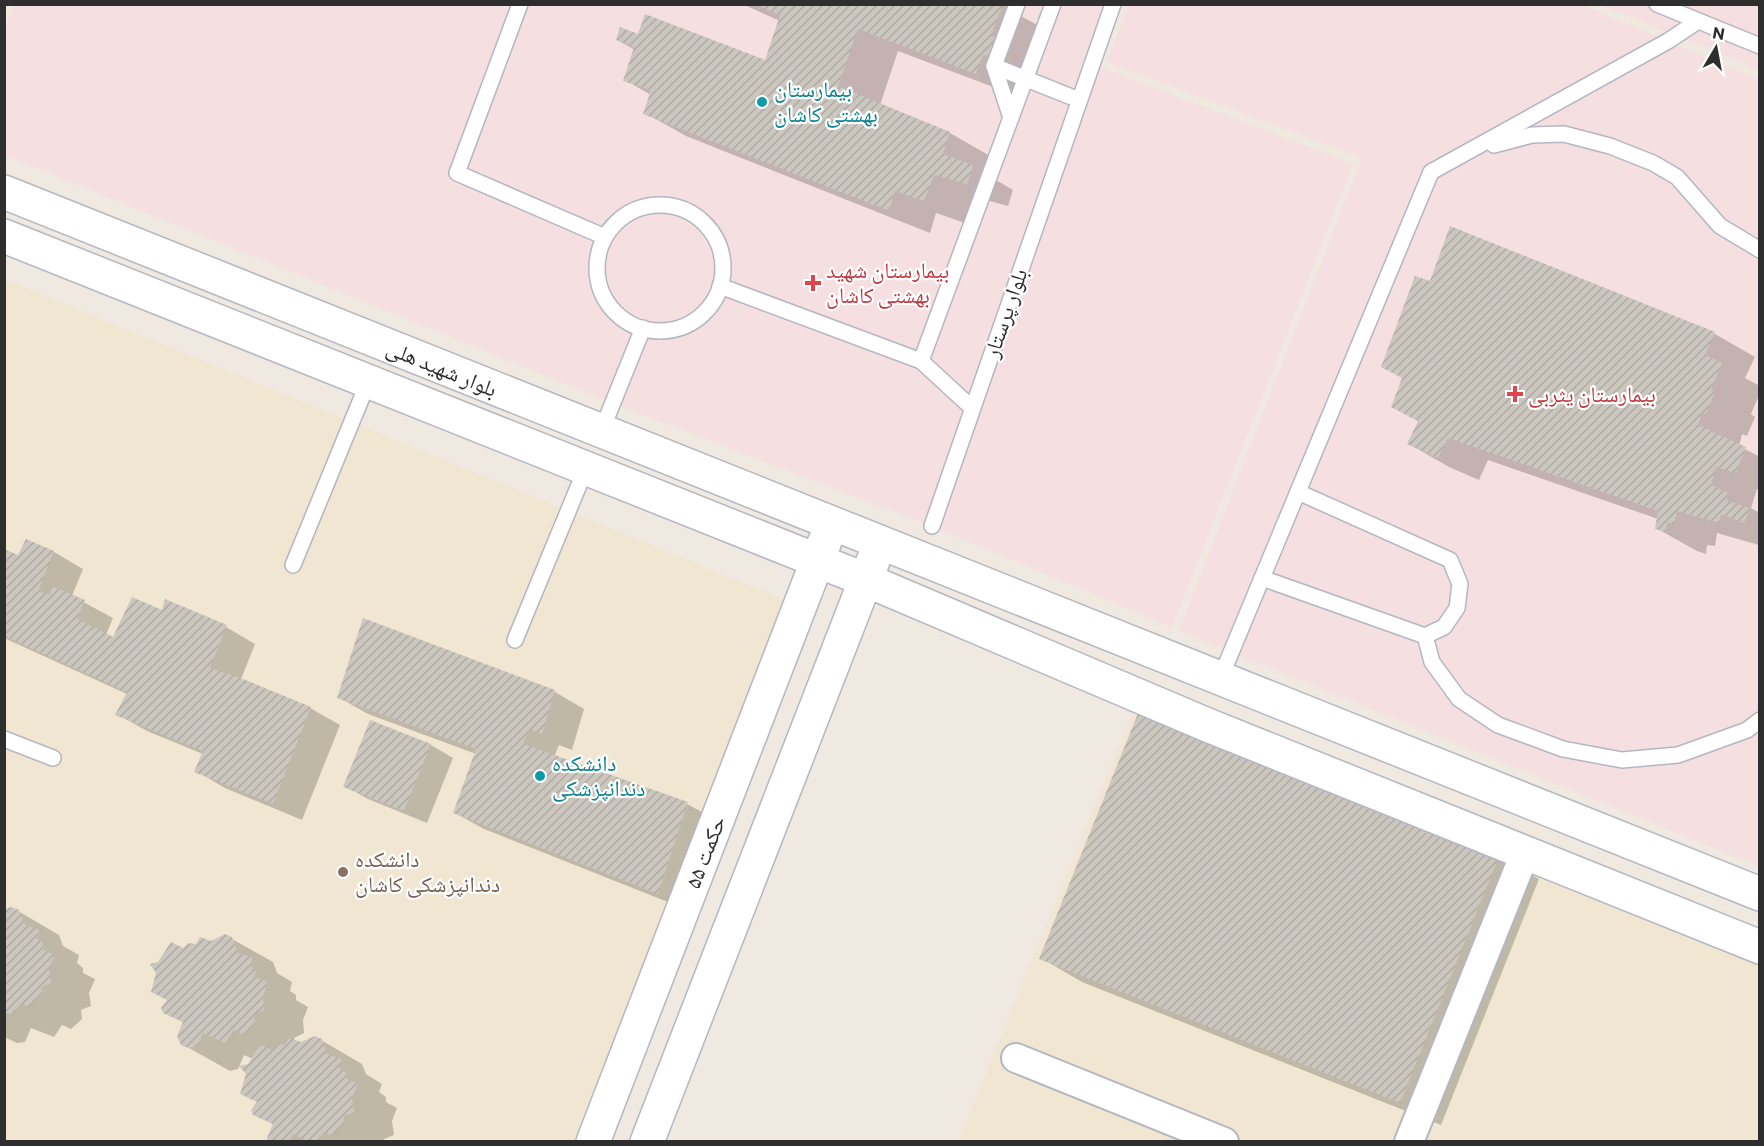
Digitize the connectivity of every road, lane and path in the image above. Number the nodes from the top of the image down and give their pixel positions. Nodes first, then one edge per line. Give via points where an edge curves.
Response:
1 (520, 4) edge
2 (1017, 4) edge
3 (1053, 4) edge
4 (1113, 4) edge
5 (1657, 4) edge
6 (1698, 21) junction
7 (1760, 46) edge
8 (994, 66) junction
9 (1026, 80) junction
10 (1079, 100) junction
11 (1011, 118) junction
12 (1431, 172) junction
13 (4, 192) edge
14 (4, 236) edge
15 (605, 237) junction
16 (1760, 250) edge
17 (720, 286) junction
18 (643, 328) junction
19 (921, 361) junction
20 (369, 380) junction
21 (972, 408) junction
22 (601, 432) junction
23 (586, 468) junction
24 (1298, 492) junction
25 (831, 523) junction
26 (932, 526) dead end
27 (880, 542) junction
28 (818, 561) junction
29 (293, 565) dead end
30 (1262, 578) junction
31 (866, 580) junction
32 (1425, 636) junction
33 (515, 640) dead end
34 (1220, 679) junction
35 (1760, 720) edge
36 (4, 739) edge
37 (53, 758) dead end
38 (1525, 853) junction
39 (1760, 894) edge
40 (1760, 948) edge
41 (1016, 1058) dead end
42 (593, 1142) edge
43 (647, 1142) edge
44 (1224, 1142) edge
45 (1409, 1142) edge

1 - 15 lane via 457,173
2 - 8 lane
3 - 9 lane
4 - 10 lane, بلوار پرستار
5 - 6 lane
6 - 7 lane
6 - 12 lane
8 - 9 lane
8 - 11 lane
9 - 10 lane
9 - 11 lane
10 - 21 lane, بلوار پرستار
11 - 19 lane
12 - 16 lane via 1502,142 1532,135 1564,134 1653,162 1677,177 1720,226
12 - 24 lane
13 - 22 street, بلوار شهید هلی
14 - 20 street, بلوار شهید هلی
15 - 17 lane via 618,221 636,210 656,206 677,208 696,217 711,231 720,250
15 - 18 lane via 598,256 597,276 603,296 615,313
17 - 18 lane via 708,309 692,322 672,330
17 - 19 lane
18 - 22 lane
19 - 21 lane
20 - 23 street, بلوار شهید هلی
20 - 29 lane
21 - 26 lane, بلوار پرستار
22 - 25 street, بلوار شهید هلی
23 - 28 street, بلوار شهید هلی
23 - 33 lane
24 - 30 lane
24 - 32 lane via 1450,560 1460,584 1457,608 1444,627
25 - 27 street, بلوار شهید هلی
25 - 28 street, حکمت ۵۵
27 - 31 street
27 - 34 street, بلوار شهید هلی
28 - 31 street, بلوار شهید هلی
28 - 42 street, حکمت ۵۵
30 - 32 lane
30 - 34 lane
31 - 38 street, بلوار شهید هلی via 1205,724
31 - 43 street
32 - 35 lane via 1432,662 1459,699 1498,724 1563,749 1622,760 1678,755 1747,730
34 - 39 street, بلوار شهید هلی
36 - 37 lane
38 - 40 street, بلوار شهید هلی
38 - 45 street
41 - 44 street

